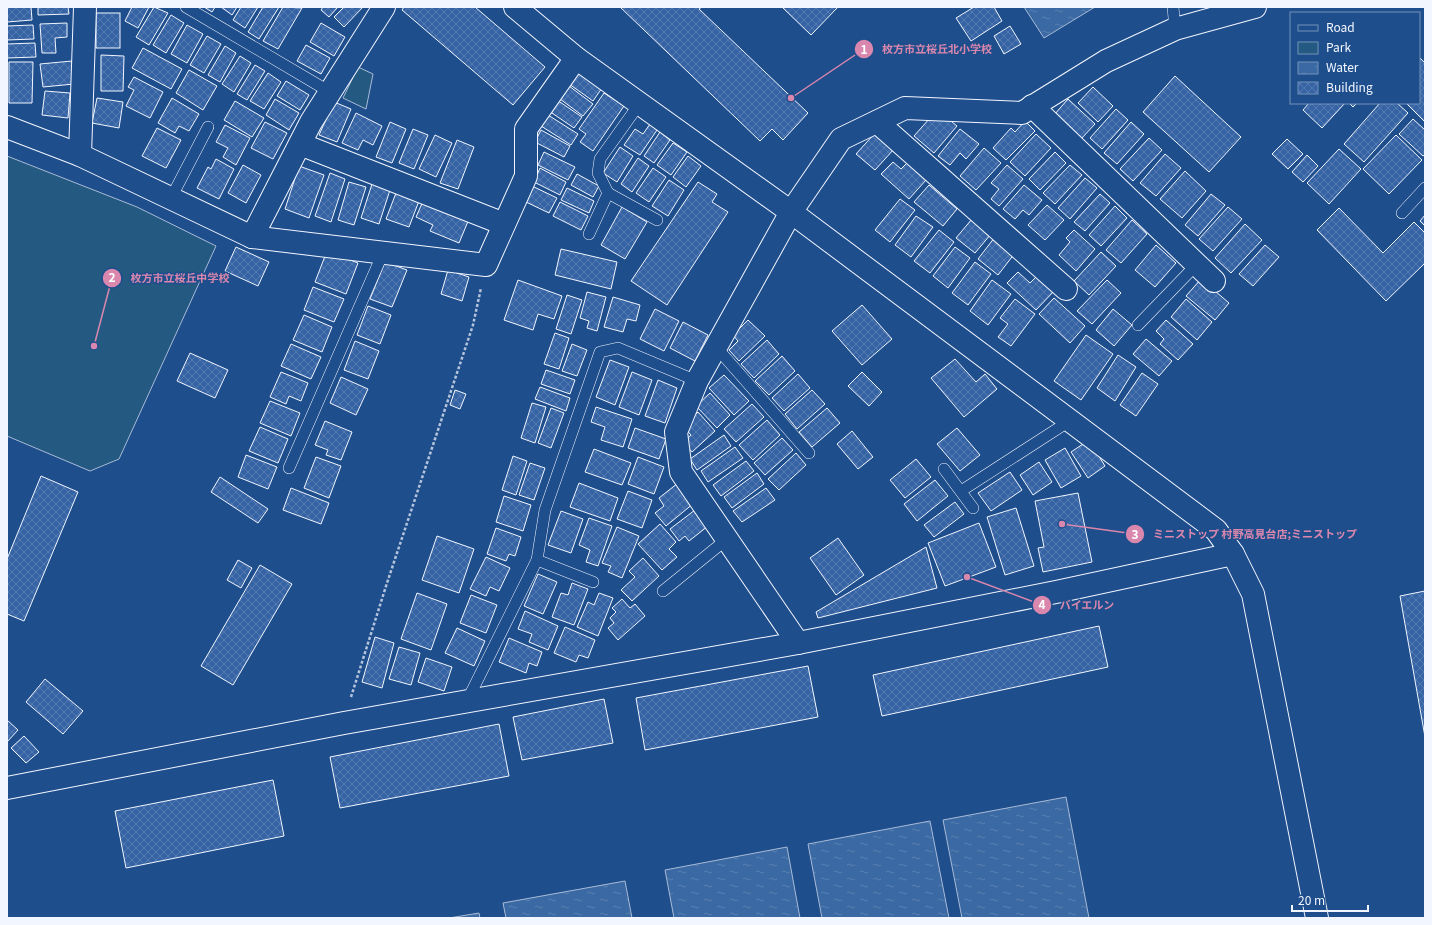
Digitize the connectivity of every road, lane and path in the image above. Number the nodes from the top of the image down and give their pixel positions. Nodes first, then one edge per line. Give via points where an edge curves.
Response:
1 (85, 7) edge
2 (186, 7) edge
3 (384, 7) edge
4 (516, 7) edge
5 (1173, 7) edge
6 (1255, 7) edge
7 (1175, 29) junction
8 (576, 58) junction
9 (330, 92) junction
10 (640, 103) junction
11 (1032, 106) junction
12 (877, 122) junction
13 (7, 127) edge
14 (208, 127) dead end
15 (300, 144) junction
16 (80, 155) junction
17 (1425, 188) edge
18 (608, 193) junction
19 (171, 198) junction
20 (791, 212) junction
21 (1402, 213) dead end
22 (657, 220) dead end
23 (504, 224) junction
24 (589, 234) dead end
25 (252, 237) junction
26 (383, 253) junction
27 (1197, 264) junction
28 (486, 265) junction
29 (1214, 281) dead end
30 (1066, 289) dead end
31 (1138, 325) dead end
32 (716, 347) junction
33 (697, 381) junction
34 (1071, 420) junction
35 (809, 453) dead end
36 (289, 468) dead end
37 (944, 469) dead end
38 (960, 491) junction
39 (974, 508) dead end
40 (727, 539) junction
41 (1233, 554) junction
42 (537, 560) junction
43 (594, 582) dead end
44 (663, 591) dead end
45 (798, 643) junction
46 (467, 701) junction
47 (344, 723) junction
48 (7, 788) edge
49 (1318, 918) edge

1 - 16 street
2 - 9 lane
3 - 9 street
4 - 8 street
5 - 7 lane
6 - 7 street
7 - 11 street via 1106,60
8 - 10 street
8 - 23 street via 526,130 526,176
9 - 15 street
10 - 18 lane via 600,159 598,173
10 - 20 street
11 - 12 street via 1022,113 905,108
11 - 27 street
12 - 20 street via 841,139
12 - 30 street
13 - 16 street
14 - 19 lane
15 - 23 street
15 - 25 street
16 - 19 street
17 - 21 lane
18 - 22 lane
18 - 24 lane
19 - 25 street
20 - 32 street
20 - 34 street
23 - 28 street
25 - 26 street
26 - 28 street
26 - 36 lane
27 - 29 street
27 - 31 lane
28 - 47 path via 473,325 387,583
32 - 33 street
32 - 35 lane
33 - 40 street via 676,432 681,472
33 - 42 lane via 618,348 600,352 545,510
34 - 38 lane
34 - 41 street via 1216,530
37 - 38 lane
38 - 39 lane
40 - 44 lane
40 - 45 street
41 - 45 street
41 - 49 street via 1253,594
42 - 43 lane
42 - 46 lane
45 - 46 street
46 - 47 street
47 - 48 street

